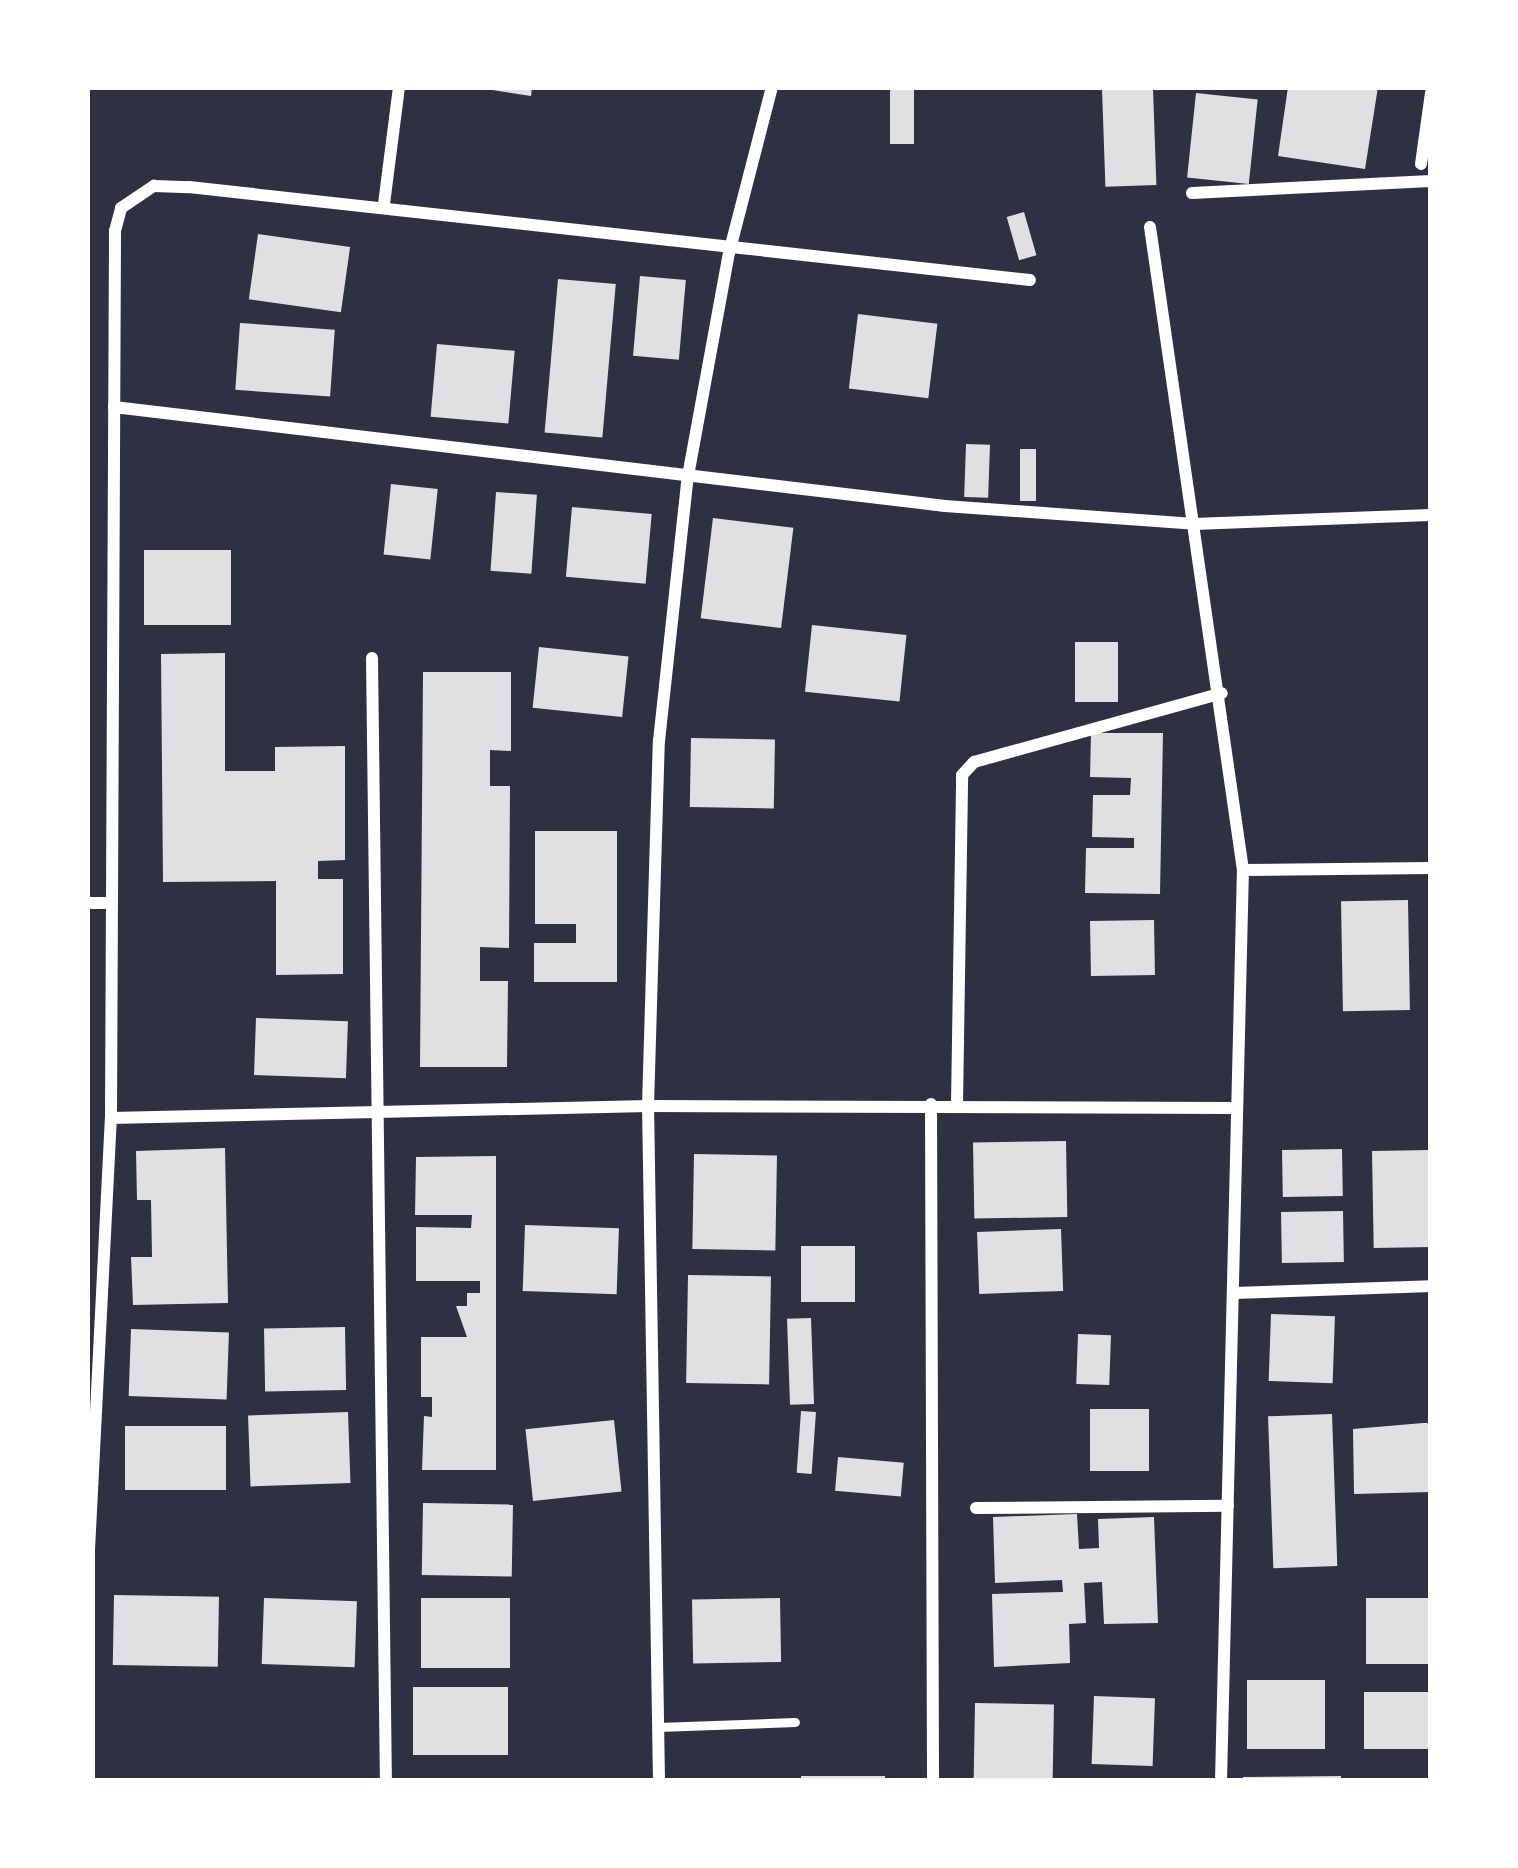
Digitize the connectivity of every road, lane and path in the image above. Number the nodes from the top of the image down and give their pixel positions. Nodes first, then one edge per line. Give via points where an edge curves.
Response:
1 (399, 87) edge
2 (772, 87) edge
3 (1431, 93) edge
4 (1421, 164) dead end
5 (1431, 181) edge
6 (1192, 193) dead end
7 (384, 203) junction
8 (1150, 227) dead end
9 (729, 253) junction
10 (1030, 280) dead end
11 (114, 407) junction
12 (688, 476) junction
13 (1431, 515) edge
14 (1194, 524) junction
15 (372, 658) dead end
16 (1222, 693) junction
17 (1431, 868) edge
18 (1243, 870) junction
19 (87, 903) edge
20 (109, 903) junction
21 (931, 1104) junction
22 (957, 1104) junction
23 (648, 1106) junction
24 (1234, 1108) junction
25 (379, 1114) junction
26 (111, 1118) junction
27 (1431, 1286) edge
28 (1234, 1293) junction
29 (1228, 1506) junction
30 (976, 1508) dead end
31 (88, 1550) edge
32 (795, 1722) dead end
33 (658, 1727) junction
34 (89, 1781) edge
35 (386, 1781) edge
36 (659, 1781) edge
37 (933, 1781) edge
38 (1221, 1781) edge

1 - 7 street
2 - 9 street
3 - 4 street
5 - 6 street
7 - 9 street
7 - 11 street via 154,185 136,193 115,231
8 - 14 street
9 - 10 street
9 - 12 street
11 - 12 street
11 - 20 street
12 - 14 street
12 - 23 street via 659,741
13 - 14 street
14 - 16 street
15 - 25 street
16 - 18 street
16 - 22 street via 974,762 962,775
17 - 18 street
18 - 24 street
19 - 20 street
20 - 26 street
21 - 22 street
21 - 23 street
21 - 37 street
22 - 24 street
23 - 25 street
23 - 33 street
24 - 28 street
25 - 26 street
25 - 35 street
26 - 31 street
27 - 28 street
28 - 29 street
29 - 30 street
29 - 38 street
31 - 34 street
32 - 33 lane
33 - 36 street

